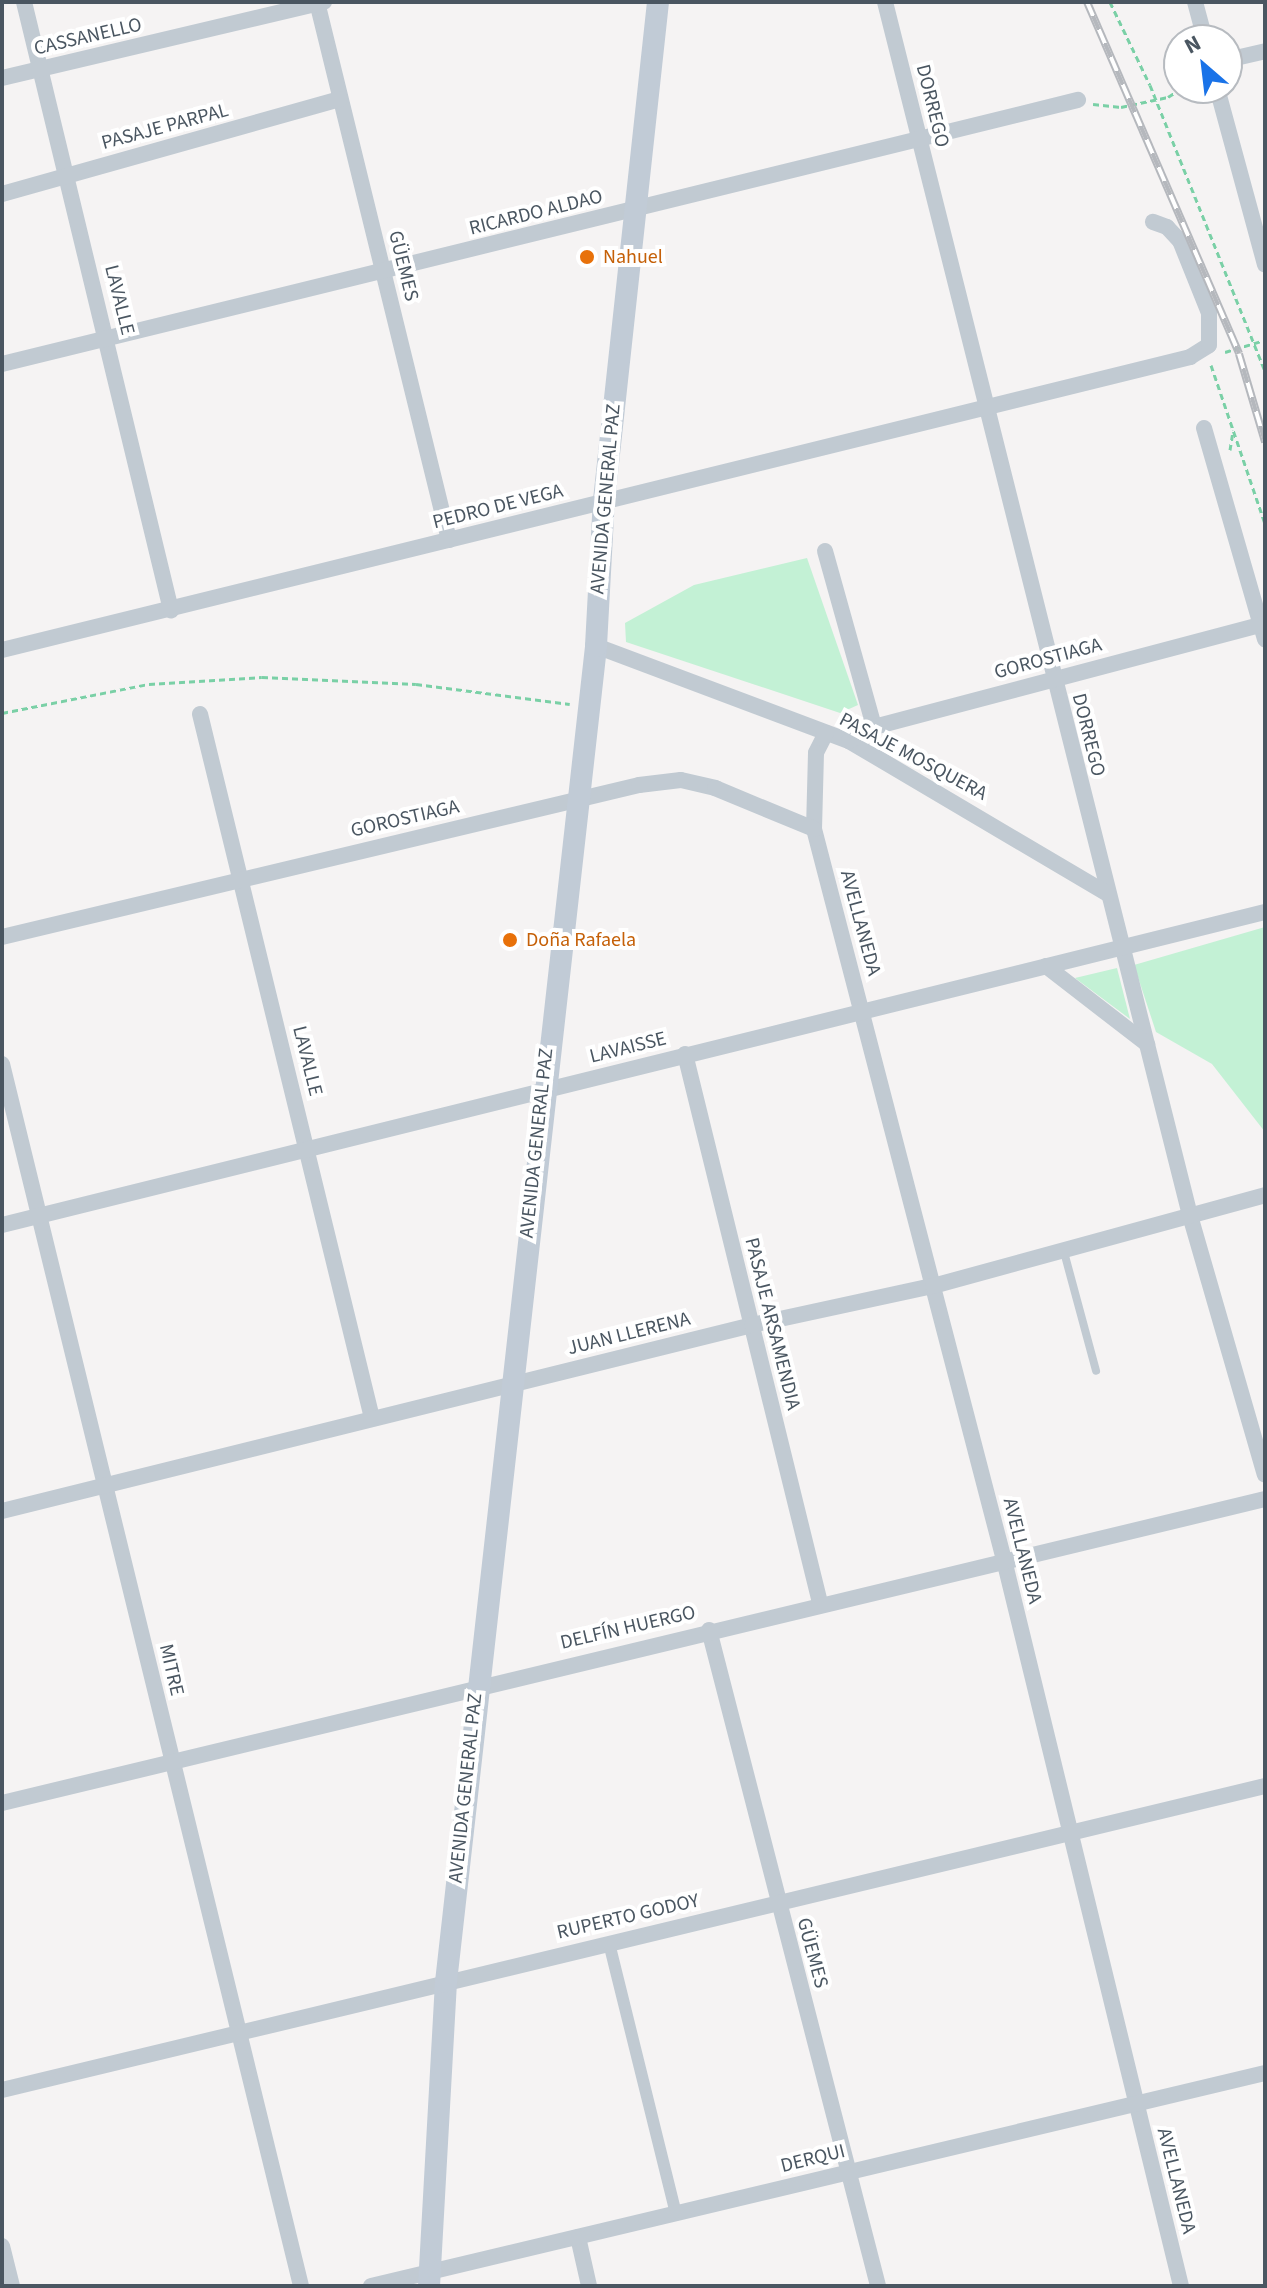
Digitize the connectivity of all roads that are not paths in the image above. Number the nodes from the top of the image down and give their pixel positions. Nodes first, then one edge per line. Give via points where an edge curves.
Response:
1 (24, 2) edge
2 (658, 2) edge
3 (885, 2) edge
4 (1195, 2) edge
5 (320, 3) edge
6 (1201, 24) edge
7 (1265, 51) edge
8 (1243, 56) edge
9 (40, 69) junction
10 (2, 78) edge
11 (340, 99) junction
12 (1078, 100) road end
13 (1221, 104) edge
14 (920, 138) junction
15 (67, 175) junction
16 (2, 194) edge
17 (634, 210) junction
18 (1153, 222) dead end
19 (1265, 265) edge
20 (384, 271) junction
21 (108, 337) junction
22 (2, 364) edge
23 (984, 407) junction
24 (1204, 428) dead end
25 (604, 500) junction
26 (449, 540) junction
27 (825, 551) dead end
28 (171, 610) junction
29 (1263, 632) edge
30 (596, 646) junction
31 (2, 650) edge
32 (1053, 678) junction
33 (200, 714) dead end
34 (874, 727) junction
35 (826, 733) junction
36 (849, 741) junction
37 (578, 798) junction
38 (814, 829) junction
39 (240, 879) junction
40 (1108, 894) junction
41 (1265, 912) edge
42 (2, 937) edge
43 (1122, 947) junction
44 (1046, 966) junction
45 (864, 1010) junction
46 (1147, 1044) junction
47 (685, 1054) junction
48 (2, 1064) edge
49 (542, 1090) junction
50 (308, 1148) junction
51 (1265, 1195) edge
52 (40, 1215) junction
53 (1191, 1219) junction
54 (2, 1225) edge
55 (1064, 1252) junction
56 (933, 1286) junction
57 (752, 1325) junction
58 (1096, 1371) dead end
59 (510, 1384) junction
60 (372, 1418) junction
61 (1265, 1475) edge
62 (106, 1485) junction
63 (1265, 1499) edge
64 (2, 1511) edge
65 (1005, 1564) junction
66 (820, 1603) junction
67 (709, 1630) junction
68 (477, 1685) junction
69 (173, 1763) junction
70 (1265, 1786) edge
71 (2, 1803) edge
72 (1070, 1833) junction
73 (778, 1902) junction
74 (609, 1943) junction
75 (446, 1982) junction
76 (239, 2031) junction
77 (1265, 2073) edge
78 (2, 2090) edge
79 (1136, 2103) junction
80 (849, 2171) junction
81 (676, 2213) junction
82 (578, 2237) junction
83 (2, 2246) edge
84 (430, 2279) edge
85 (12, 2286) edge
86 (301, 2286) edge
87 (371, 2286) edge
88 (589, 2286) edge
89 (878, 2286) edge
90 (1181, 2286) edge

1 - 9 street, LAVALLE
2 - 17 main road, AVENIDA GENERAL PAZ
3 - 14 street, DORREGO
4 - 6 street
5 - 9 street, CASSANELLO
5 - 11 street, GÜEMES
7 - 8 street
9 - 10 street, CASSANELLO
9 - 15 street, LAVALLE
11 - 15 street, PASAJE PARPAL
11 - 20 street, GÜEMES
12 - 14 street, RICARDO ALDAO
13 - 19 street
14 - 17 street, RICARDO ALDAO
14 - 23 street, DORREGO
15 - 16 street, PASAJE PARPAL
15 - 21 street, LAVALLE
17 - 20 street, RICARDO ALDAO
17 - 25 main road, AVENIDA GENERAL PAZ
18 - 23 street, PEDRO DE VEGA via 1180,241 1209,313 1209,345 1190,357
20 - 21 street, RICARDO ALDAO
20 - 26 street, GÜEMES
21 - 22 street, RICARDO ALDAO
21 - 28 street, LAVALLE
23 - 25 street, PEDRO DE VEGA
23 - 32 street, DORREGO
24 - 29 street
25 - 26 street, PEDRO DE VEGA
25 - 30 main road, AVENIDA GENERAL PAZ
26 - 28 street, PEDRO DE VEGA
27 - 34 street
28 - 31 street, PEDRO DE VEGA
29 - 32 street, GOROSTIAGA
30 - 35 street, PASAJE MOSQUERA
30 - 37 main road, AVENIDA GENERAL PAZ
32 - 34 street, GOROSTIAGA
32 - 40 street, DORREGO
33 - 39 street, LAVALLE
34 - 36 street, GOROSTIAGA
35 - 36 street, PASAJE MOSQUERA
35 - 38 street, AVELLANEDA via 816,753
36 - 40 street, PASAJE MOSQUERA
37 - 38 street, GOROSTIAGA via 681,780 715,788
37 - 39 street, GOROSTIAGA
37 - 49 main road, AVENIDA GENERAL PAZ
38 - 45 street, AVELLANEDA
39 - 42 street, GOROSTIAGA
39 - 50 street, LAVALLE
40 - 43 street, DORREGO
41 - 43 street, LAVAISSE
43 - 44 street, LAVAISSE
43 - 46 street, DORREGO
44 - 45 street, LAVAISSE
44 - 46 street
45 - 47 street, LAVAISSE
45 - 56 street, AVELLANEDA
46 - 53 street, DORREGO
47 - 49 street, LAVAISSE
47 - 57 street, PASAJE ARSAMENDIA
48 - 52 street, MITRE
49 - 50 street, LAVAISSE
49 - 59 main road, AVENIDA GENERAL PAZ
50 - 52 street, LAVAISSE
50 - 60 street, LAVALLE
51 - 53 street, JUAN LLERENA
52 - 54 street, LAVAISSE
52 - 62 street, MITRE
53 - 55 street, JUAN LLERENA
53 - 61 street, DORREGO
55 - 56 street, JUAN LLERENA
55 - 58 lane
56 - 57 street, JUAN LLERENA
56 - 65 street, AVELLANEDA
57 - 59 street, JUAN LLERENA
57 - 66 street, PASAJE ARSAMENDIA
59 - 60 street, JUAN LLERENA
59 - 68 main road, AVENIDA GENERAL PAZ
60 - 62 street, JUAN LLERENA
62 - 64 street, JUAN LLERENA
62 - 69 street, MITRE
63 - 65 street, DELFÍN HUERGO
65 - 66 street, DELFÍN HUERGO
65 - 72 street, AVELLANEDA
66 - 67 street, DELFÍN HUERGO
67 - 68 street, DELFÍN HUERGO
67 - 73 street, GÜEMES
68 - 69 street, DELFÍN HUERGO
68 - 75 main road, AVENIDA GENERAL PAZ
69 - 71 street, DELFÍN HUERGO
69 - 76 street, MITRE
70 - 72 street, RUPERTO GODOY
72 - 73 street, RUPERTO GODOY
72 - 79 street, AVELLANEDA
73 - 74 street, RUPERTO GODOY
73 - 80 street, GÜEMES
74 - 75 street, RUPERTO GODOY
74 - 81 street
75 - 76 street, RUPERTO GODOY
75 - 84 main road, AVENIDA GENERAL PAZ
76 - 78 street, RUPERTO GODOY
76 - 86 street, MITRE
77 - 79 street, DERQUI
79 - 80 street, DERQUI
79 - 90 street, AVELLANEDA
80 - 81 street, DERQUI
80 - 89 street, GÜEMES
81 - 82 street, DERQUI
82 - 84 street, DERQUI
82 - 88 street
83 - 85 street
84 - 87 street, DERQUI

